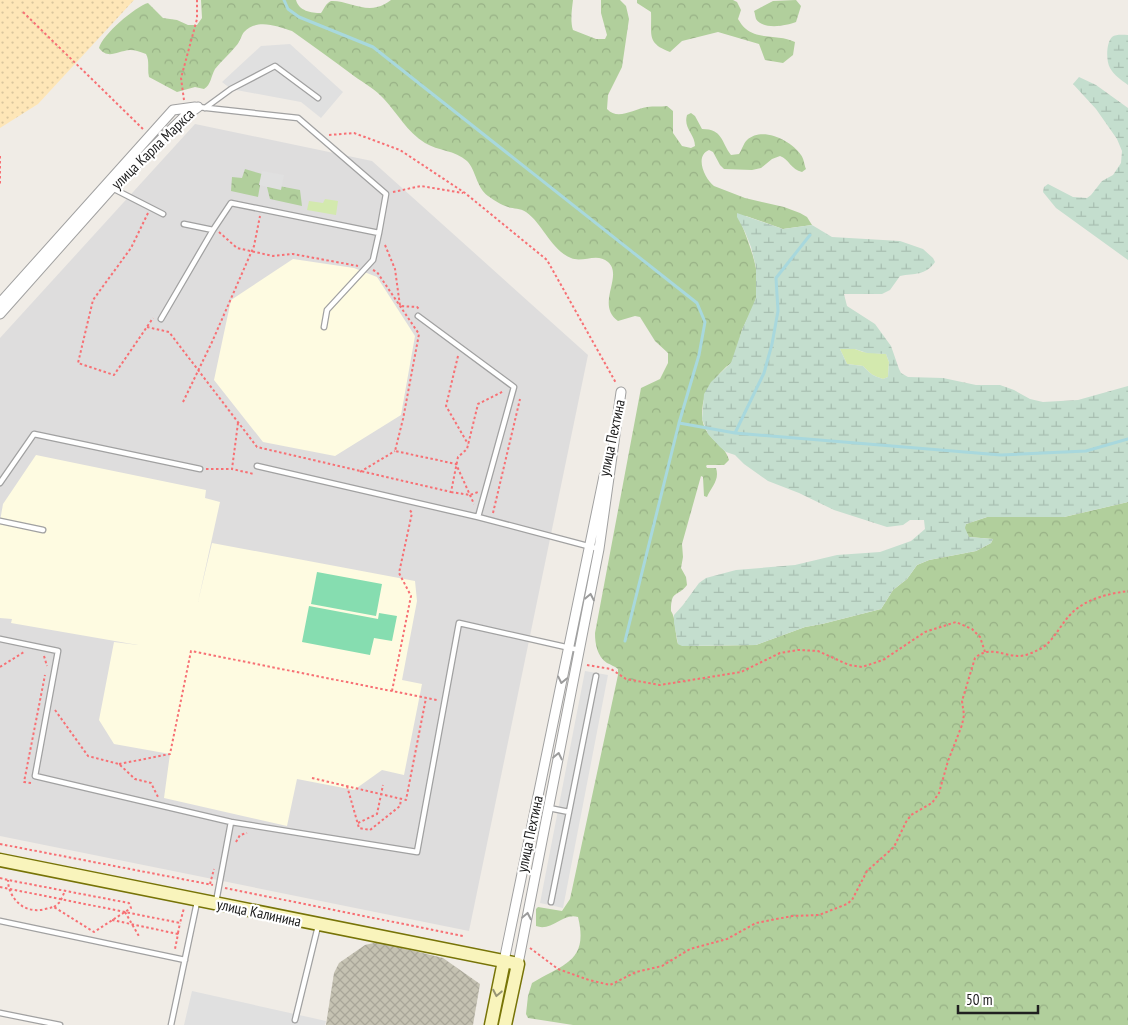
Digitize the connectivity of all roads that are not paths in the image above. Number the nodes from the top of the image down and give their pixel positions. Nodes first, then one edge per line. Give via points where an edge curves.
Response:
1 (318, 98) dead end
2 (201, 107) junction
3 (112, 188) junction
4 (163, 214) dead end
5 (184, 224) dead end
6 (213, 230) junction
7 (379, 233) junction
8 (0, 303) edge
9 (0, 314) edge
10 (418, 316) dead end
11 (161, 319) dead end
12 (324, 327) dead end
13 (257, 466) dead end
14 (200, 469) road end
15 (0, 483) edge
16 (478, 517) junction
17 (0, 521) edge
18 (43, 530) dead end
19 (590, 547) junction
20 (599, 549) junction
21 (0, 639) edge
22 (569, 648) junction
23 (579, 650) junction
24 (596, 676) dead end
25 (548, 808) junction
26 (569, 812) junction
27 (231, 822) junction
28 (0, 860) edge
29 (192, 899) junction
30 (552, 902) dead end
31 (216, 903) junction
32 (0, 921) edge
33 (318, 925) junction
34 (185, 960) junction
35 (504, 961) junction
36 (518, 964) junction
37 (0, 1013) edge
38 (295, 1020) dead end
39 (60, 1025) edge
40 (171, 1025) edge
41 (491, 1025) edge
42 (505, 1025) edge

1 - 2 lane via 276,66
2 - 3 street, улица Карла Маркса via 184,117
2 - 7 lane via 298,118 386,194
2 - 8 street, улица Карла Маркса via 173,110
3 - 4 lane
3 - 9 street, улица Карла Маркса
5 - 6 lane
6 - 7 lane via 231,203
6 - 11 lane
7 - 12 lane via 373,260 327,310
10 - 16 lane via 514,387
13 - 16 lane
14 - 15 lane via 34,434
16 - 19 lane
17 - 18 lane
19 - 20 lane
19 - 20 street, улица Пехтина via 621,392
19 - 22 street, улица Пехтина
23 -> 20 street, улица Пехтина
21 - 27 lane via 58,650 35,776
22 - 23 lane
22 - 27 lane via 459,623 417,852
22 -> 35 street, улица Пехтина
25 -> 23 street, улица Пехтина
24 - 26 lane
25 - 26 lane
36 -> 25 street, улица Пехтина
26 - 30 lane
27 - 31 lane
28 - 29 street, улица Калинина
29 - 31 street, улица Калинина
29 - 34 lane
31 - 33 street, улица Калинина
32 - 34 lane
33 - 35 street, улица Калинина
33 - 38 lane
34 - 40 lane
35 - 36 street, улица Калинина
35 -> 41 street, улица Пехтина
36 - 42 street, улица Пехтина
37 - 39 lane

